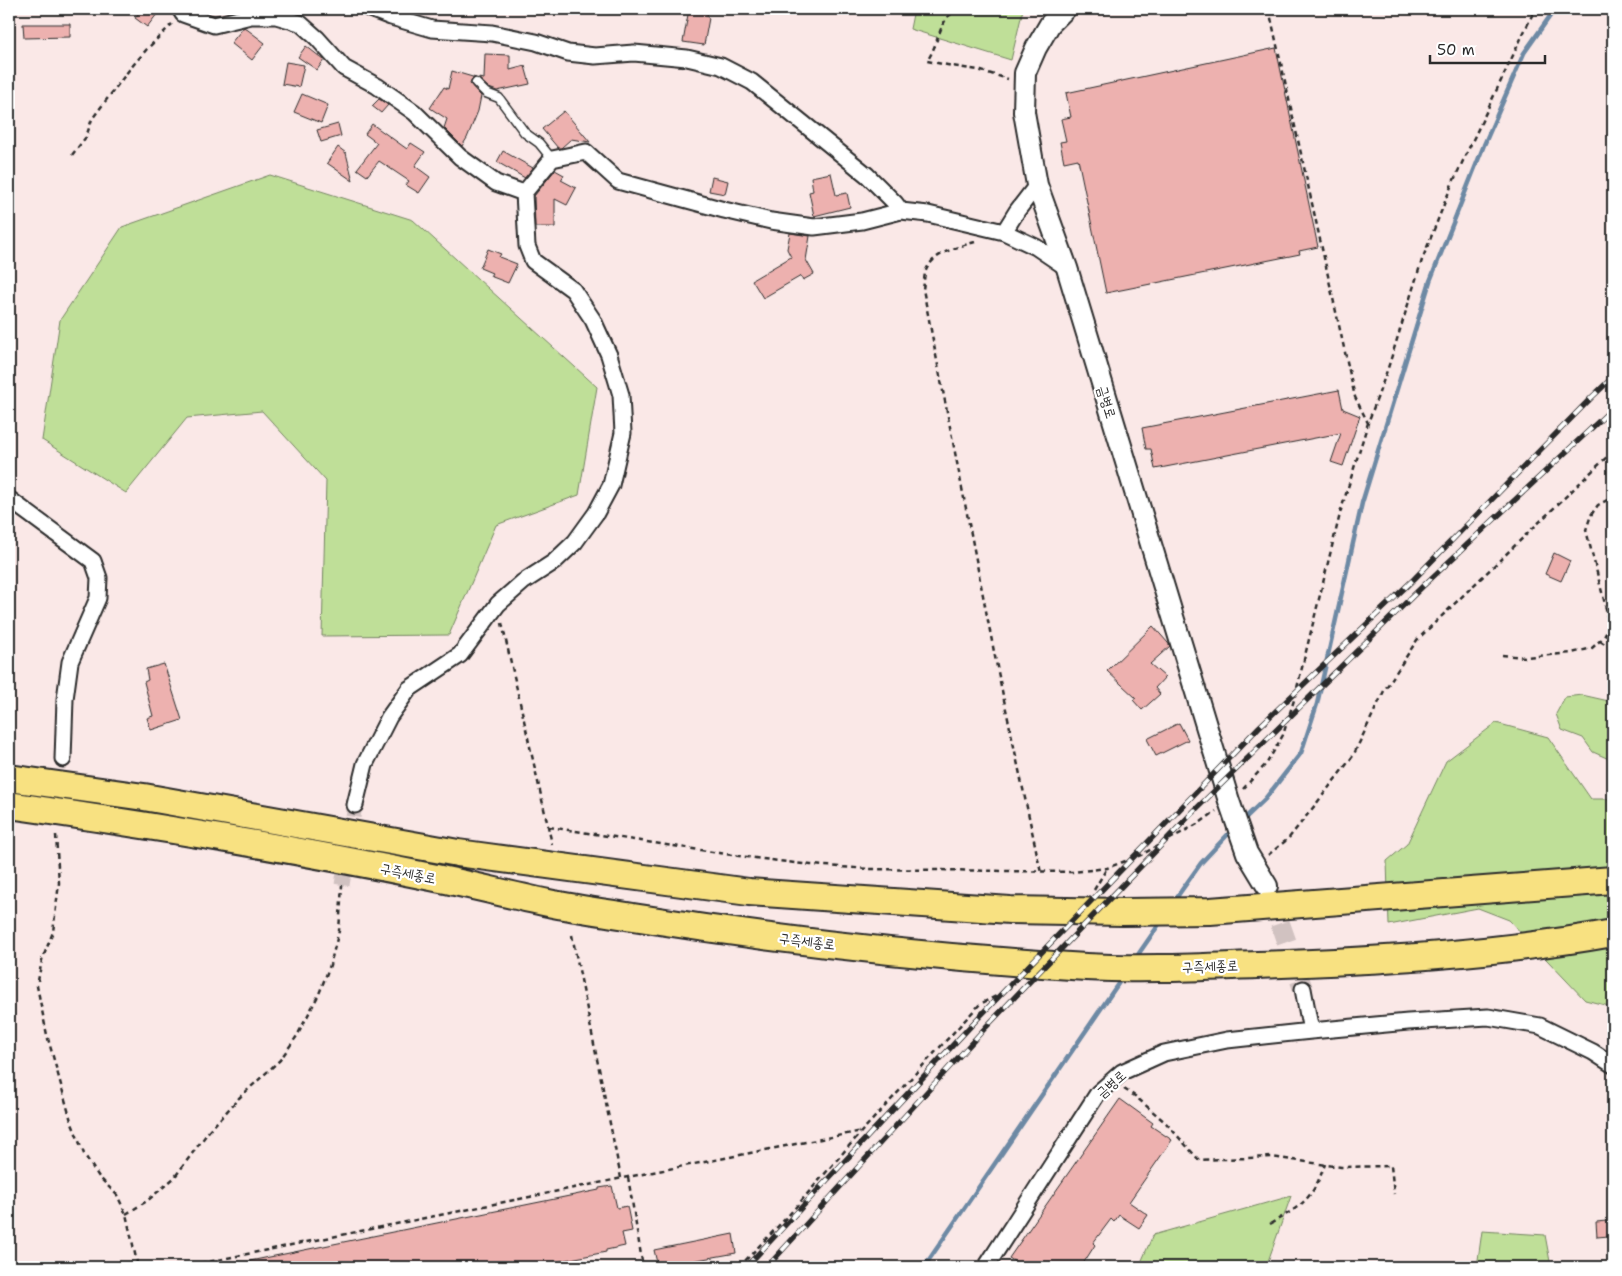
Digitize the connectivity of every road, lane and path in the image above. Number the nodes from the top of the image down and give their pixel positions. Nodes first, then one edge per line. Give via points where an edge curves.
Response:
1 (180, 9) edge
2 (370, 9) edge
3 (959, 9) edge
4 (1065, 9) edge
5 (1269, 9) edge
6 (1535, 9) edge
7 (476, 83) dead end
8 (1025, 85) junction
9 (72, 155) dead end
10 (552, 159) junction
11 (1037, 185) junction
12 (524, 193) junction
13 (901, 211) junction
14 (1004, 232) junction
15 (1067, 268) junction
16 (1368, 422) junction
17 (1613, 452) edge
18 (1613, 497) edge
19 (9, 499) edge
20 (498, 604) junction
21 (1600, 641) junction
22 (1613, 649) edge
23 (1502, 654) dead end
24 (63, 759) dead end
25 (9, 778) edge
26 (1229, 801) junction
27 (9, 805) edge
28 (354, 805) tunnel mouth
29 (548, 827) junction
30 (56, 835) dead end
31 (553, 849) dead end
32 (1250, 858) junction
33 (1107, 868) junction
34 (1041, 873) junction
35 (1613, 880) edge
36 (342, 884) tunnel mouth
37 (1267, 886) tunnel mouth
38 (1093, 892) dead end
39 (1613, 933) edge
40 (572, 935) dead end
41 (1019, 981) dead end
42 (1303, 989) tunnel mouth
43 (1311, 1031) junction
44 (1613, 1065) edge
45 (1112, 1081) junction
46 (862, 1131) junction
47 (1325, 1164) junction
48 (628, 1177) junction
49 (621, 1178) junction
50 (1394, 1194) dead end
51 (126, 1214) junction
52 (1270, 1224) dead end
53 (138, 1267) edge
54 (183, 1267) edge
55 (643, 1267) edge
56 (739, 1267) edge
57 (986, 1267) edge

1 - 9 path via 171,26 147,49 92,119 86,137
1 - 12 street via 183,14 214,25 251,16 276,16 300,23 344,68 414,112 460,157 496,182
2 - 13 street via 432,29 492,33 568,53 687,58 721,66 752,82 867,175
3 - 8 path via 940,28 927,61 978,70
4 - 8 street, 금병로 via 1050,24 1036,48 1025,73
5 - 16 path via 1355,397
6 - 16 path via 1452,184 1428,243
7 - 10 lane via 486,93 499,98 524,133 539,143
8 - 11 street, 금병로 via 1024,112
10 - 12 street
10 - 13 street via 586,152 618,181 771,221 814,227 862,221
11 - 14 street
11 - 15 street, 금병로
12 - 20 street via 527,246 533,260 573,290 593,320 621,395 623,433 611,485 576,542
13 - 14 street
14 - 15 street via 1036,247
14 - 34 path via 935,258 925,271 923,289
15 - 26 street, 금병로
16 - 26 path via 1341,510 1283,735 1267,764
17 - 32 path via 1418,640 1384,691 1353,756 1288,838
18 - 21 path via 1598,505 1586,530 1609,627
19 - 24 street via 94,561 100,578 98,598 70,662
20 - 28 street via 460,655 409,689 389,717 365,764
20 - 29 path
21 - 22 path
21 - 23 path via 1592,648 1572,653 1526,657
25 - 35 highway, 구즉세종로 via 144,797 458,853 749,892 1010,910 1210,911
26 - 32 street, 금병로
26 - 33 path via 1201,822 1141,855
27 - 39 highway, 구즉세종로 via 142,824 636,918 898,952 1090,967 1178,967 1455,955
29 - 31 path
29 - 34 path via 811,865
30 - 51 path via 59,883 53,932 42,960 37,986 71,1121 84,1154 99,1177 117,1195
32 - 37 street
33 - 34 path
33 - 38 path
36 - 51 path via 339,931 330,965 297,1036 280,1060 239,1098 209,1132 174,1178
40 - 49 path
41 - 46 path via 980,1004
42 - 43 street
43 - 44 street, 금병로 via 1488,1017 1540,1026
43 - 45 street, 금병로 via 1227,1040 1164,1053 1122,1072
45 - 47 path via 1166,1123 1199,1160 1272,1157
45 - 57 street, 금병로 via 1098,1093
46 - 48 path
46 - 56 path
47 - 50 path via 1341,1167 1391,1166
47 - 52 path via 1319,1182 1302,1205
48 - 49 path
48 - 55 path
49 - 54 path
51 - 53 path

